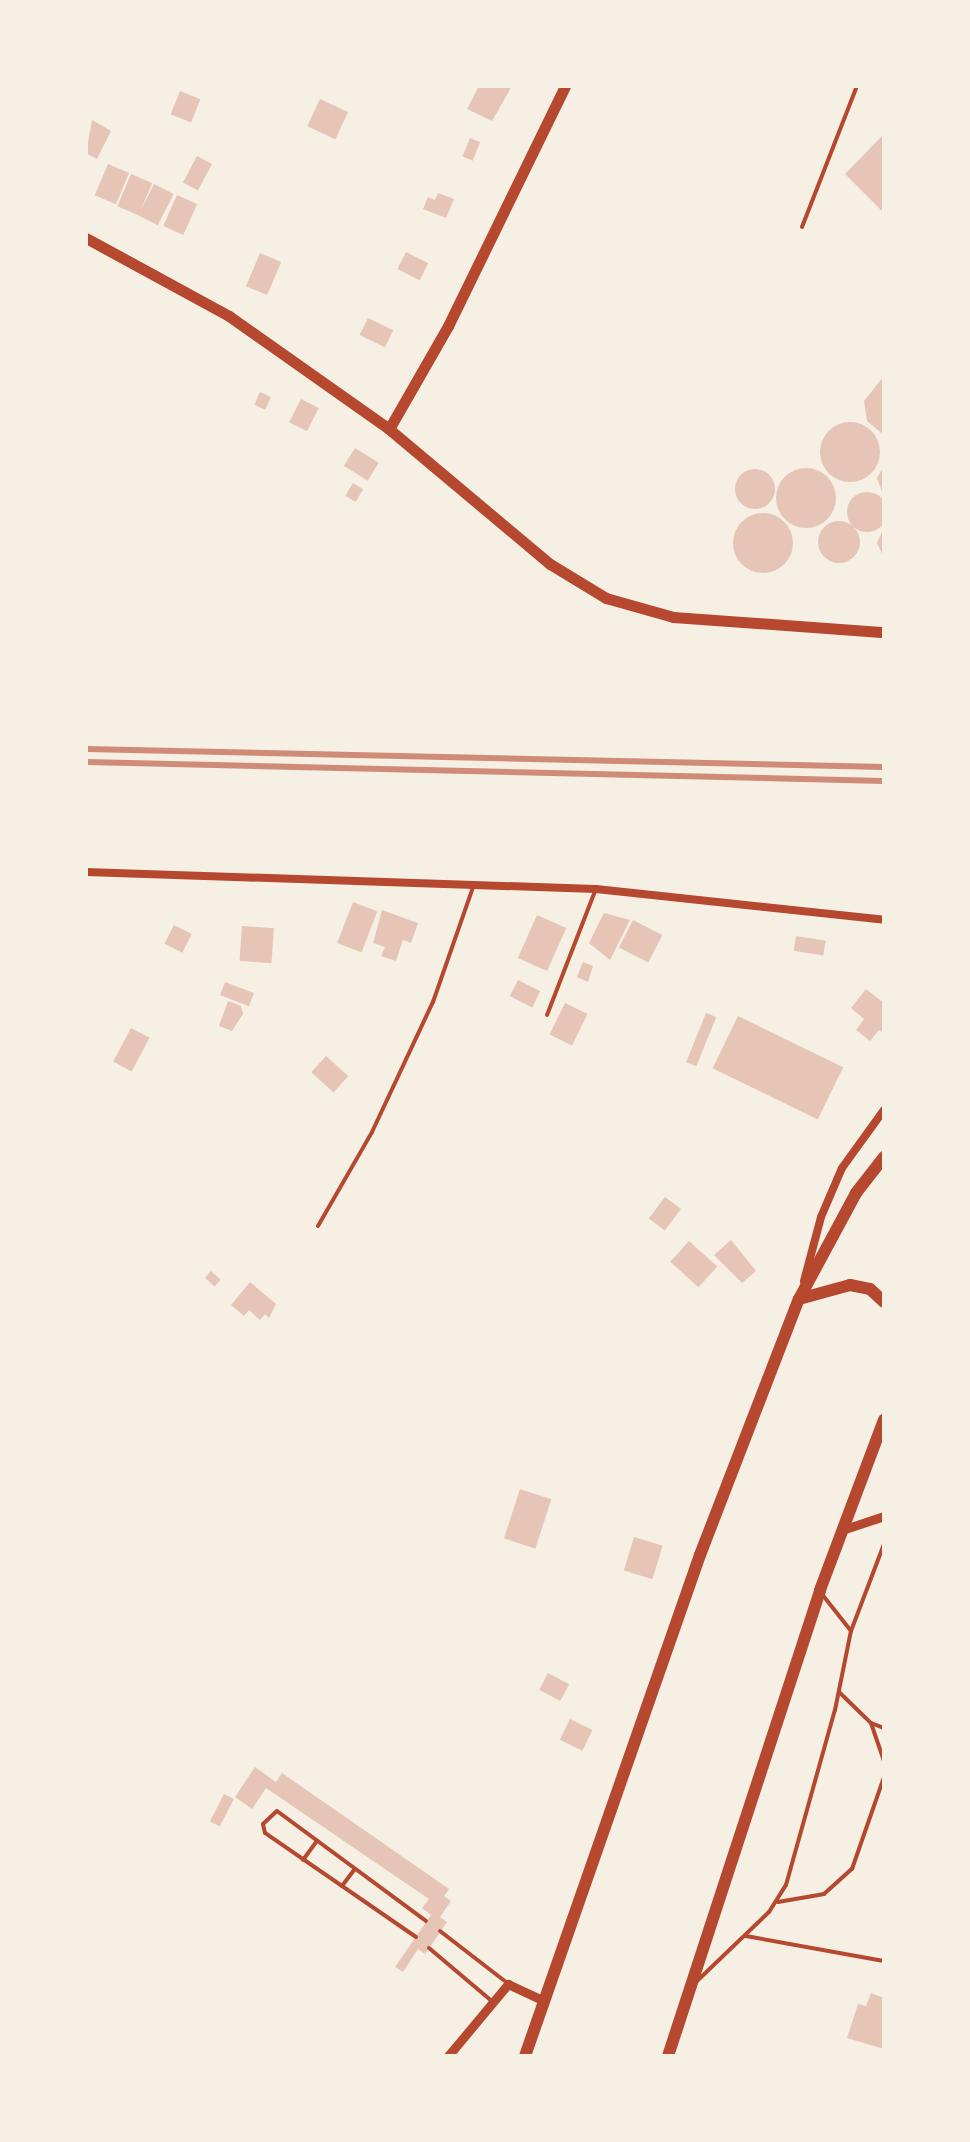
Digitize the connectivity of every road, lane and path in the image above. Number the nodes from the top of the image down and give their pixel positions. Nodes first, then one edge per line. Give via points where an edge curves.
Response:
1 (565, 86) edge
2 (857, 86) edge
3 (802, 227) dead end
4 (86, 238) edge
5 (389, 429) junction
6 (884, 632) edge
7 (86, 872) edge
8 (474, 882) junction
9 (596, 889) junction
10 (884, 920) edge
11 (547, 1015) dead end
12 (884, 1110) edge
13 (884, 1157) edge
14 (318, 1226) dead end
15 (799, 1299) junction
16 (884, 1302) edge
17 (884, 1420) edge
18 (884, 1516) edge
19 (842, 1530) junction
20 (884, 1544) edge
21 (820, 1590) junction
22 (851, 1631) junction
23 (839, 1692) junction
24 (871, 1723) junction
25 (884, 1728) edge
26 (884, 1761) edge
27 (884, 1777) edge
28 (317, 1841) junction
29 (303, 1860) junction
30 (355, 1868) junction
31 (342, 1886) junction
32 (778, 1902) junction
33 (426, 1921) dead end
34 (440, 1931) dead end
35 (746, 1936) junction
36 (416, 1937) dead end
37 (429, 1948) dead end
38 (884, 1961) edge
39 (508, 1984) junction
40 (692, 1985) junction
41 (543, 2000) junction
42 (493, 2002) junction
43 (448, 2056) edge
44 (525, 2056) edge
45 (668, 2056) edge

1 - 5 main road via 448,326
2 - 3 lane
4 - 5 main road via 229,316
5 - 6 main road via 550,564 629,608 785,628
7 - 8 street
8 - 9 street
8 - 14 lane via 433,1002 372,1132
9 - 10 street
9 - 11 lane
12 - 15 street via 842,1168 821,1217
13 - 15 highway via 856,1193
15 - 16 highway via 850,1285 870,1289
15 - 41 highway via 700,1555
17 - 19 highway
18 - 19 street
19 - 21 highway
20 - 22 lane
21 - 22 lane
21 - 40 highway
22 - 23 lane
23 - 24 lane
23 - 32 lane
24 - 25 lane
24 - 26 lane
27 - 32 lane via 852,1869 824,1894
28 - 29 lane
28 - 29 lane via 277,1811 263,1824 265,1833
28 - 30 lane
29 - 31 lane
30 - 31 lane
30 - 33 lane
31 - 36 lane
32 - 35 lane
34 - 39 lane
35 - 38 lane
35 - 40 lane
37 - 42 lane
39 - 41 street
39 - 42 street
40 - 45 highway
41 - 44 highway
42 - 43 street

